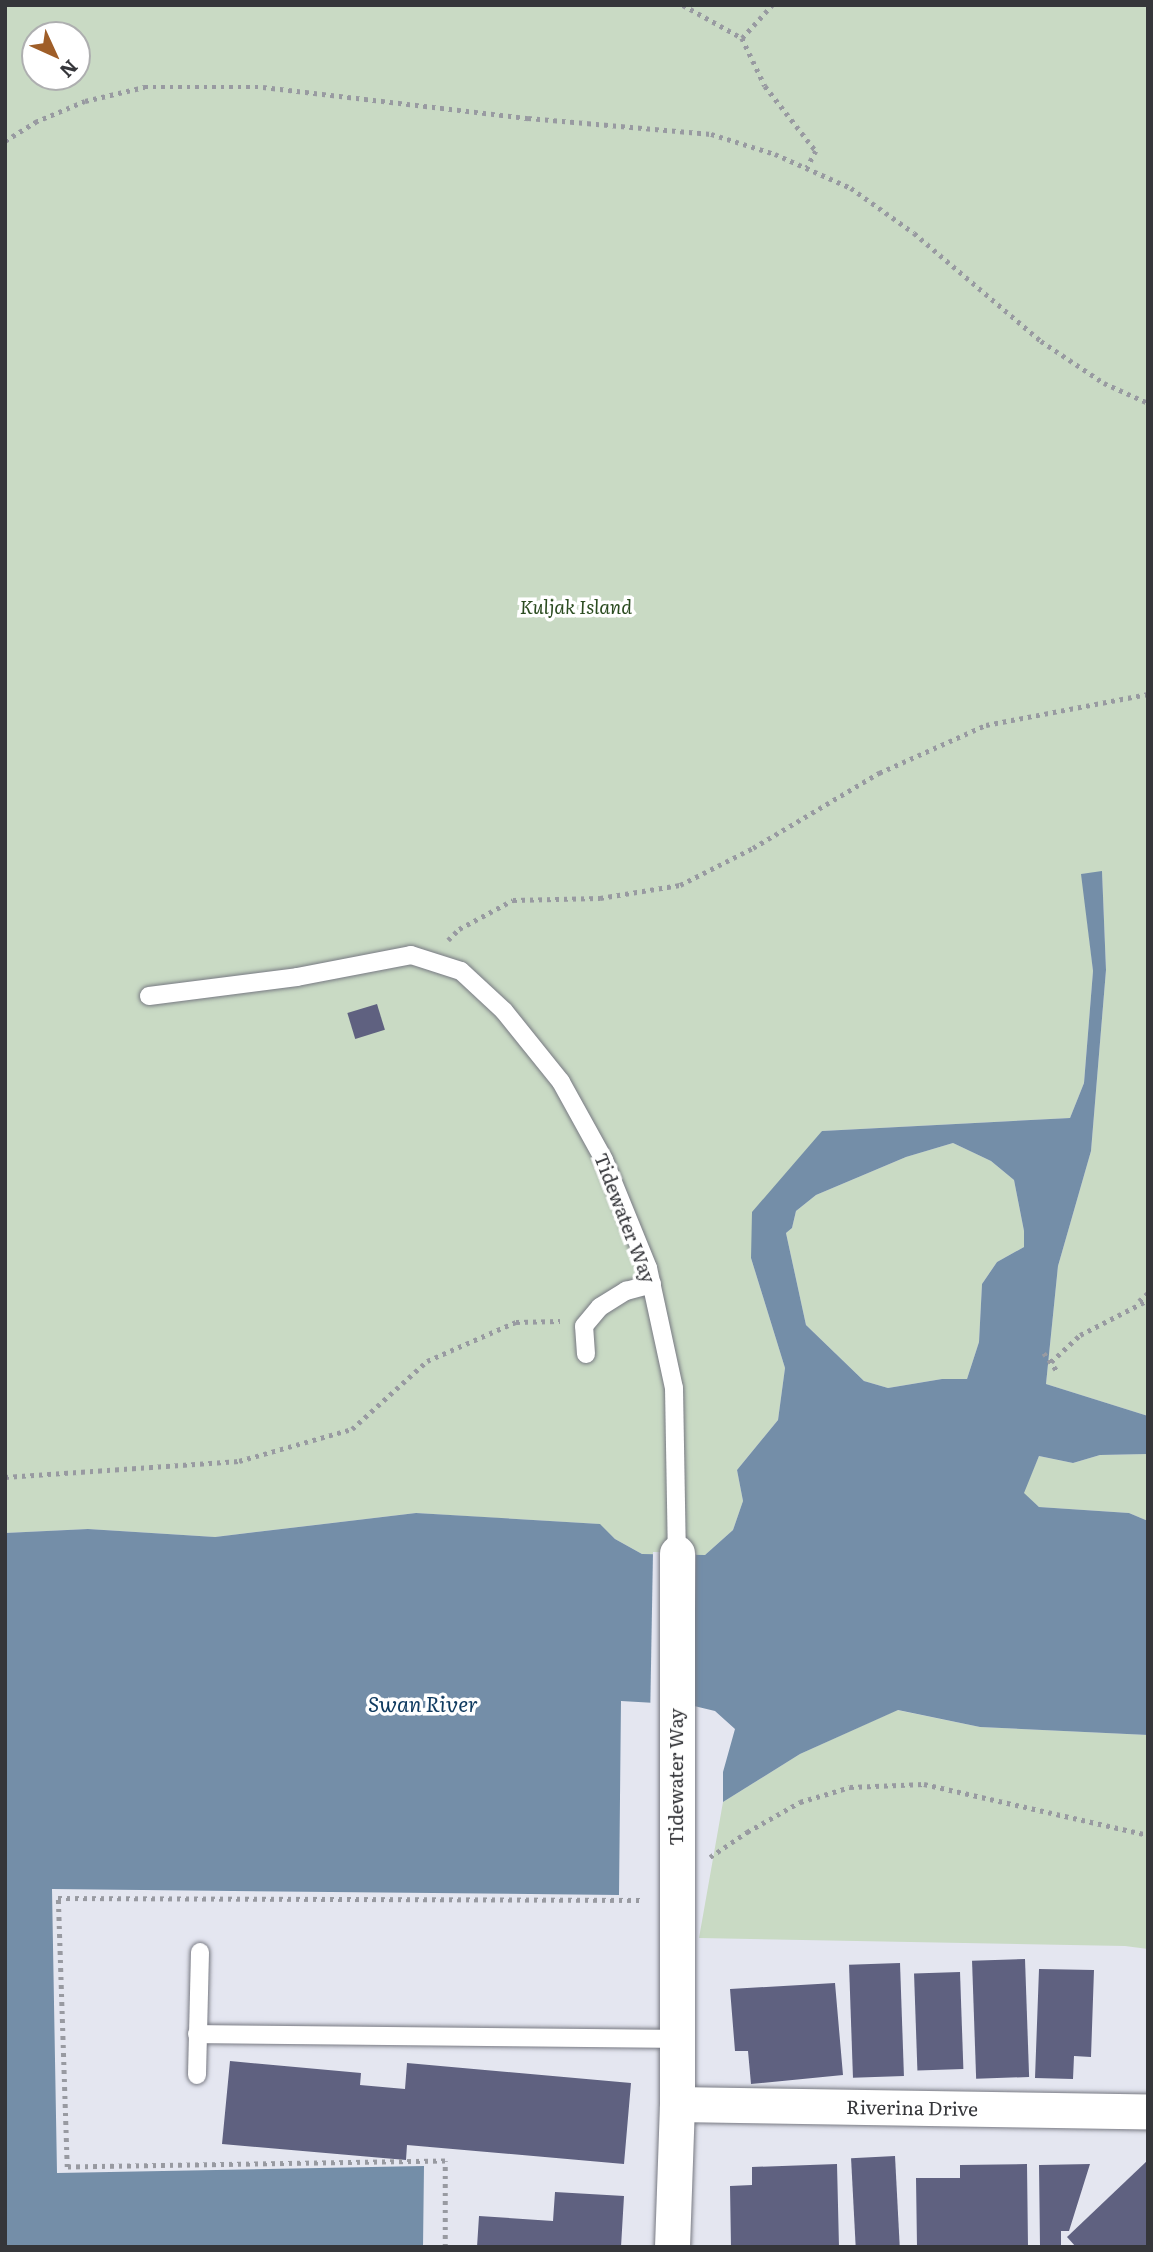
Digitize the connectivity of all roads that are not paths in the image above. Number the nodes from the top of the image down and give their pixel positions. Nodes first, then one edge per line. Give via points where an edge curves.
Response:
1 (149, 996) dead end
2 (652, 1284) junction
3 (586, 1354) dead end
4 (677, 1553) joint
5 (200, 1952) dead end
6 (197, 2034) junction
7 (677, 2039) junction
8 (197, 2075) dead end
9 (677, 2104) junction
10 (1148, 2111) edge
11 (672, 2247) edge

1 - 2 lane, Tidewater Way via 297,977 411,955 461,971 504,1011 561,1082 604,1160
2 - 3 lane via 626,1291 600,1307 584,1326
2 - 4 lane, Tidewater Way via 674,1388
4 - 7 street, Tidewater Way
5 - 6 lane
6 - 7 lane
6 - 8 lane
7 - 9 street, Tidewater Way
9 - 10 street, Riverina Drive
9 - 11 street, Tidewater Way

